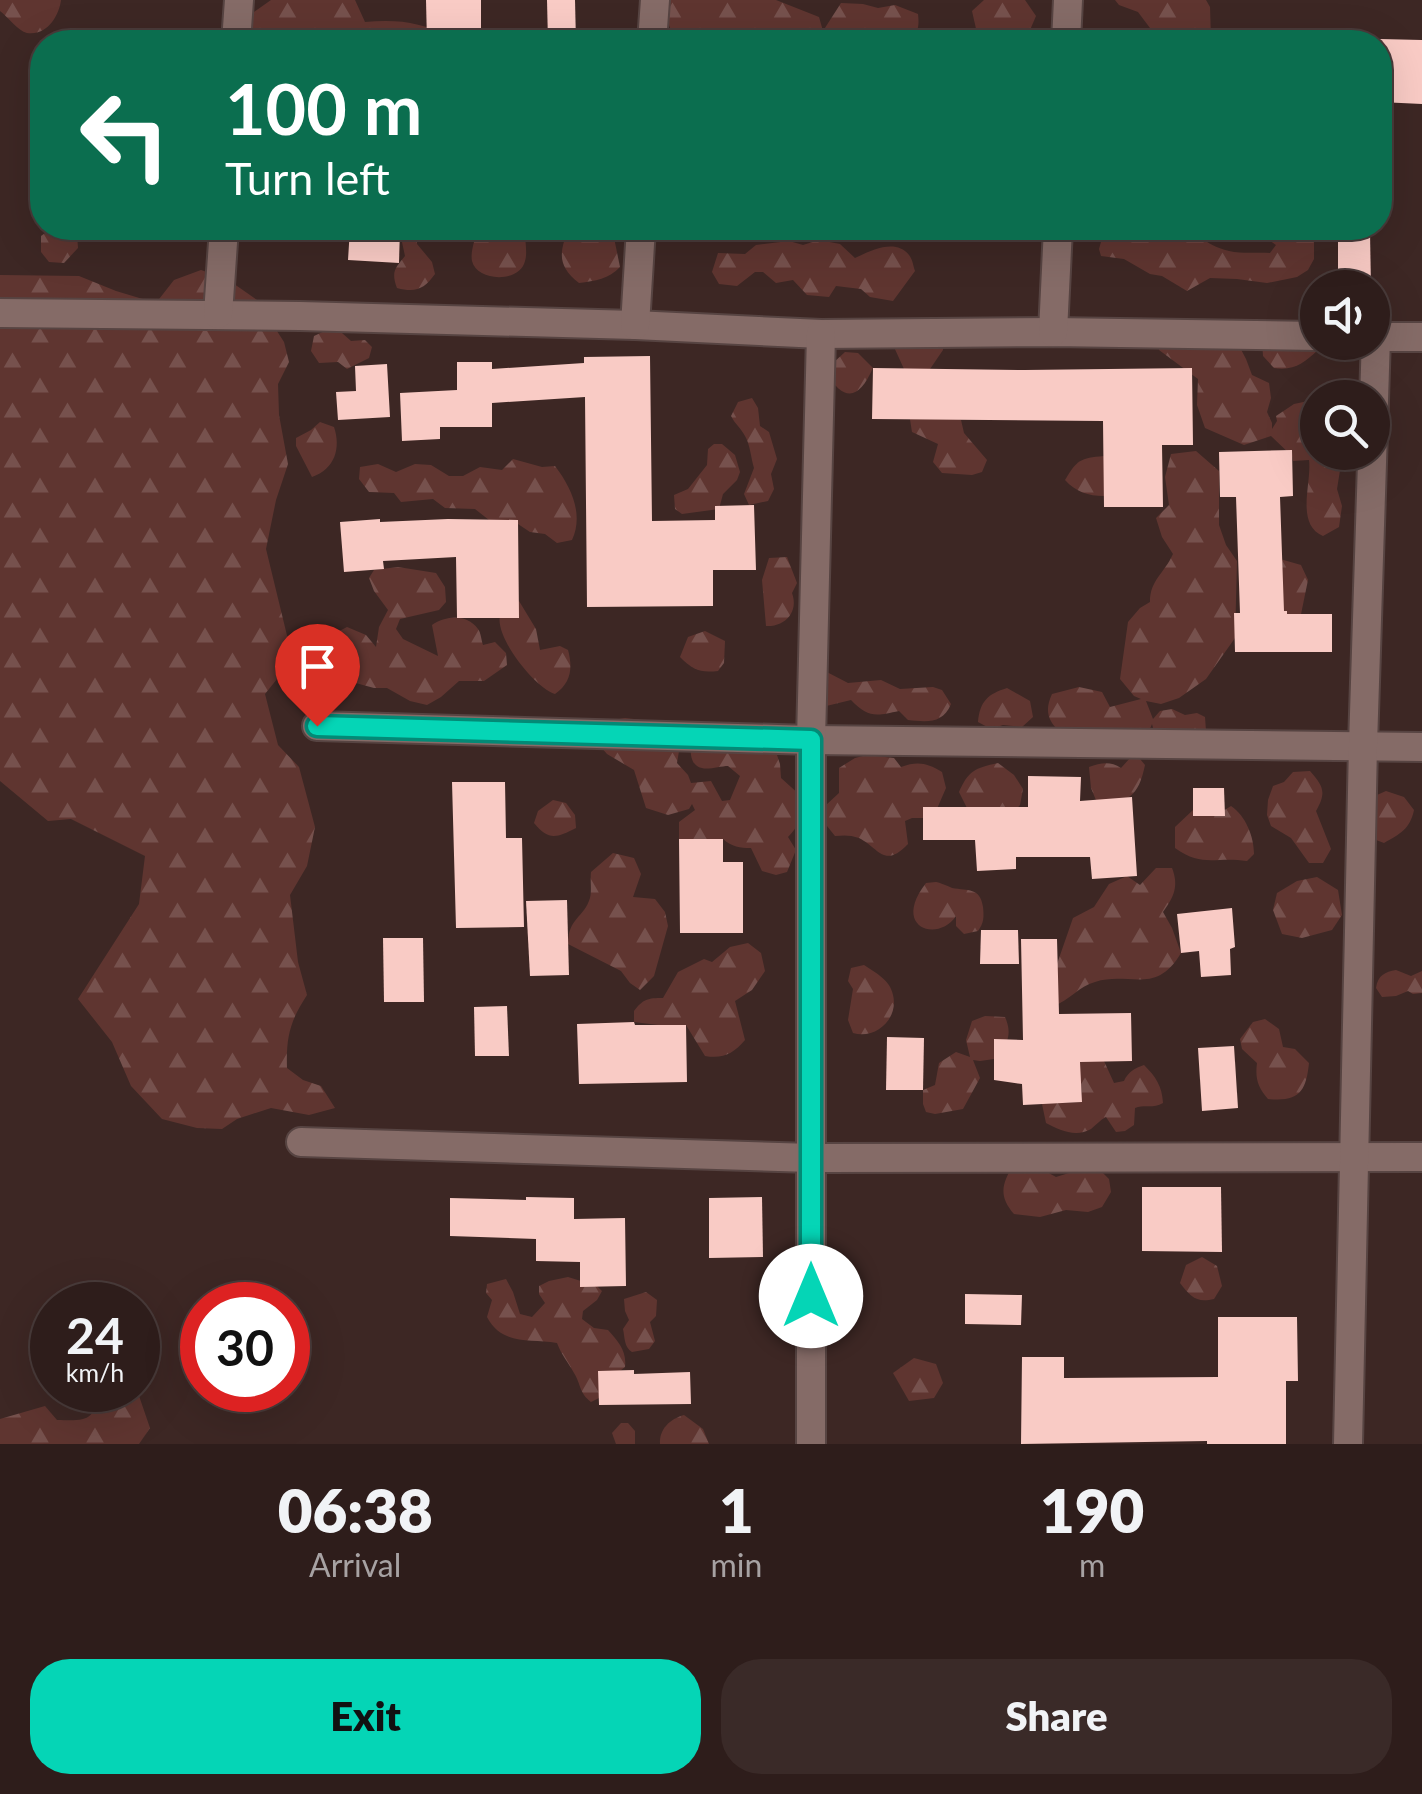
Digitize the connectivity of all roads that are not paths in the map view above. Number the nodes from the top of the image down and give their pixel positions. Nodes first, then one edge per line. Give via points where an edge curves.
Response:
1 (239, 0) edge
2 (655, 0) edge
3 (1068, 0) edge
4 (237, 30) edge
5 (653, 30) edge
6 (1067, 30) edge
7 (223, 240) edge
8 (640, 240) edge
9 (1057, 240) edge
10 (0, 313) edge
11 (218, 314) junction
12 (635, 325) junction
13 (1053, 332) junction
14 (820, 334) junction
15 (1300, 336) edge
16 (1390, 337) edge
17 (1422, 338) edge
18 (1373, 360) edge
19 (317, 726) dead end
20 (811, 740) junction
21 (1363, 745) junction
22 (1422, 746) edge
23 (300, 1142) dead end
24 (1354, 1156) junction
25 (1422, 1157) edge
26 (812, 1158) junction
27 (811, 1444) edge
28 (1348, 1444) edge

1 - 4 street
2 - 5 street
3 - 6 street
7 - 11 street
8 - 12 street
9 - 13 street
10 - 11 street
11 - 12 street
12 - 14 street
13 - 14 street
13 - 15 street
14 - 20 street
16 - 17 street
18 - 21 street
19 - 20 street
20 - 21 street
20 - 26 street
21 - 22 street
21 - 24 street
23 - 26 street
24 - 25 street
24 - 26 street
24 - 28 street
26 - 27 street

